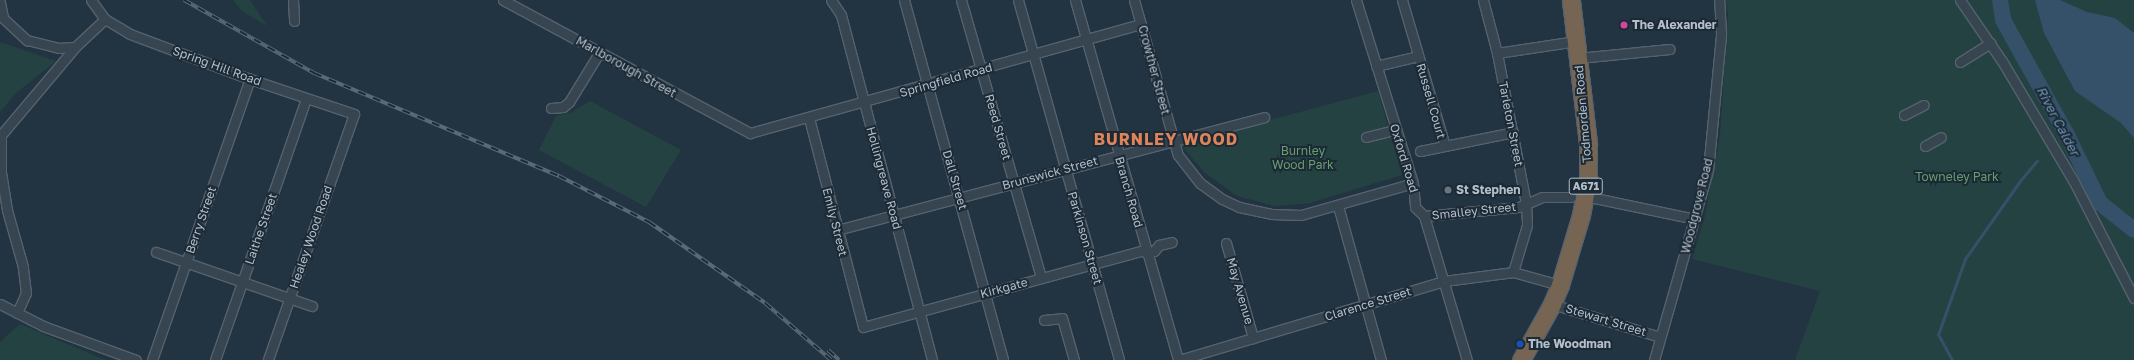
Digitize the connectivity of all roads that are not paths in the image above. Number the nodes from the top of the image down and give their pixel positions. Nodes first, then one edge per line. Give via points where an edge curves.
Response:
1 (91, 0) edge
2 (293, 0) edge
3 (503, 0) edge
4 (831, 0) edge
5 (904, 0) edge
6 (961, 0) edge
7 (1018, 0) edge
8 (1075, 0) edge
9 (1134, 0) edge
10 (1356, 0) edge
11 (1402, 0) edge
12 (1483, 0) edge
13 (1571, 0) edge
14 (1719, 0) edge
15 (1960, 0) edge
16 (0, 2) edge
17 (105, 19) junction
18 (294, 21) dead end
19 (1141, 24) junction
20 (1086, 41) junction
21 (1576, 41) junction
22 (1990, 43) junction
23 (75, 47) junction
24 (1670, 49) dead end
25 (599, 53) junction
26 (1497, 54) junction
27 (1034, 55) junction
28 (1418, 56) junction
29 (1578, 58) junction
30 (1960, 62) dead end
31 (1376, 66) junction
32 (981, 70) junction
33 (250, 79) junction
34 (928, 85) junction
35 (306, 98) junction
36 (864, 103) junction
37 (1924, 105) dead end
38 (551, 108) dead end
39 (354, 114) joint
40 (1904, 115) dead end
41 (1264, 117) dead end
42 (809, 118) junction
43 (1395, 130) junction
44 (1513, 132) junction
45 (750, 133) joint
46 (1366, 137) dead end
47 (1941, 137) dead end
48 (1173, 141) junction
49 (1445, 146) junction
50 (1925, 146) dead end
51 (1420, 151) dead end
52 (1118, 155) junction
53 (1066, 169) junction
54 (1013, 183) junction
55 (1413, 183) junction
56 (1578, 196) junction
57 (960, 197) junction
58 (1526, 204) junction
59 (1338, 206) junction
60 (894, 215) junction
61 (1424, 216) junction
62 (1695, 219) junction
63 (837, 230) junction
64 (1172, 242) dead end
65 (1226, 243) dead end
66 (156, 252) dead end
67 (1146, 252) junction
68 (186, 262) junction
69 (1092, 264) junction
70 (1513, 272) junction
71 (1041, 278) junction
72 (1444, 281) junction
73 (242, 282) junction
74 (1560, 285) junction
75 (986, 293) junction
76 (290, 298) junction
77 (2134, 298) edge
78 (0, 304) edge
79 (1366, 304) junction
80 (1552, 304) junction
81 (312, 306) dead end
82 (920, 310) junction
83 (17, 313) junction
84 (1044, 320) dead end
85 (863, 327) joint
86 (1660, 337) junction
87 (1253, 338) junction
88 (136, 360) edge
89 (152, 360) edge
90 (215, 360) edge
91 (268, 360) edge
92 (932, 360) edge
93 (1003, 360) edge
94 (1074, 360) edge
95 (1119, 360) edge
96 (1178, 360) edge
97 (1381, 360) edge
98 (1467, 360) edge
99 (1521, 360) edge
100 (1654, 360) edge

1 - 17 street, Spring Hill Road
2 - 18 street
3 - 25 street, Marlborough Street
4 - 36 street, Hollingreave Road via 841,15
5 - 34 street, Dall Street
6 - 32 street, Reed Street
7 - 27 street, Parkinson Street
8 - 20 street, Branch Road
9 - 19 street, Crowther Street
10 - 31 street, Oxford Road
11 - 28 street, Russell Court
12 - 26 street, Tarleton Street
13 - 21 highway, Todmorden Road / A671
14 - 62 street, Woodgrove Road via 1721,34 1714,126 1708,170
15 - 22 street
16 - 23 street via 3,18 27,40 58,48
17 - 23 street
17 - 33 street, Spring Hill Road via 130,34
19 - 20 street, Springfield Road
19 - 48 street, Crowther Street
20 - 27 street, Springfield Road
20 - 52 street, Branch Road
21 - 26 street
21 - 29 highway, Todmorden Road / A671
22 - 30 street
22 - 77 street via 2073,180
23 - 83 street via 1,135 1,173 6,210 23,267 26,293
24 - 29 street
25 - 38 street via 569,102 563,108
25 - 45 street, Marlborough Street
26 - 44 street, Tarleton Street
27 - 32 street, Springfield Road
27 - 53 street, Parkinson Street
28 - 31 street, Russell Court
28 - 49 street, Russell Court
29 - 56 highway, Todmorden Road / A671 via 1589,162
31 - 43 street, Oxford Road
32 - 34 street, Springfield Road
32 - 54 street, Reed Street
33 - 35 street, Spring Hill Road
33 - 68 street, Berry Street
34 - 36 street, Springfield Road
34 - 57 street, Dall Street
35 - 39 street, Spring Hill Road
35 - 73 street, Laithe Street
36 - 42 street, Springfield Road
36 - 60 street, Hollingreave Road
37 - 40 street
39 - 76 street, Healey Wood Road
41 - 48 street, Brunswick Street
42 - 45 street, Springfield Road
42 - 63 street, Emily Street
43 - 46 street
43 - 55 street, Oxford Road
44 - 49 street
44 - 58 street, Tarleton Street
47 - 50 street
48 - 52 street, Brunswick Street
48 - 59 street, Crowther Street via 1178,155 1200,183 1222,199 1239,206 1271,214 1301,215
49 - 51 street
52 - 53 street, Brunswick Street
52 - 67 street, Branch Road
53 - 54 street, Brunswick Street
53 - 69 street, Parkinson Street
54 - 57 street, Brunswick Street
54 - 71 street, Reed Street
55 - 59 street, Crowther Street
55 - 61 street, Oxford Road via 1415,207
56 - 58 street, Smalley Street via 1542,197
56 - 62 street, Smalley Street
56 - 74 highway, Todmorden Road / A671
57 - 60 street, Brunswick Street
57 - 75 street, Dall Street
58 - 61 street, Smalley Street
58 - 70 street, Tarleton Street via 1527,225
59 - 79 street
60 - 63 street, Brunswick Street
60 - 82 street, Hollingreave Road
61 - 72 street, Oxford Road
62 - 86 street, Woodgrove Road
63 - 85 street, Emily Street
64 - 67 street, Kirkgate
65 - 87 street, May Avenue
66 - 68 street
67 - 69 street, Kirkgate
67 - 96 street, Branch Road
68 - 73 street
68 - 89 street, Berry Street
69 - 71 street, Kirkgate
69 - 95 street, Parkinson Street
70 - 72 street, Clarence Street
70 - 74 street, Clarence Street
71 - 75 street, Kirkgate
72 - 79 street, Clarence Street
72 - 98 street, Oxford Road
73 - 76 street
73 - 90 street, Laithe Street
74 - 80 highway, Todmorden Road / A671
75 - 82 street, Kirkgate
75 - 93 street, Dall Street
76 - 81 street
76 - 91 street, Healey Wood Road
78 - 83 street
79 - 87 street, Clarence Street
79 - 97 street
80 - 86 street, Stewart Street
80 - 99 highway, Todmorden Road / A671
82 - 85 street, Kirkgate
82 - 92 street, Hollingreave Road
83 - 88 street via 43,326
84 - 94 street via 1062,318
86 - 100 street, Woodgrove Road
87 - 96 street, Clarence Street

